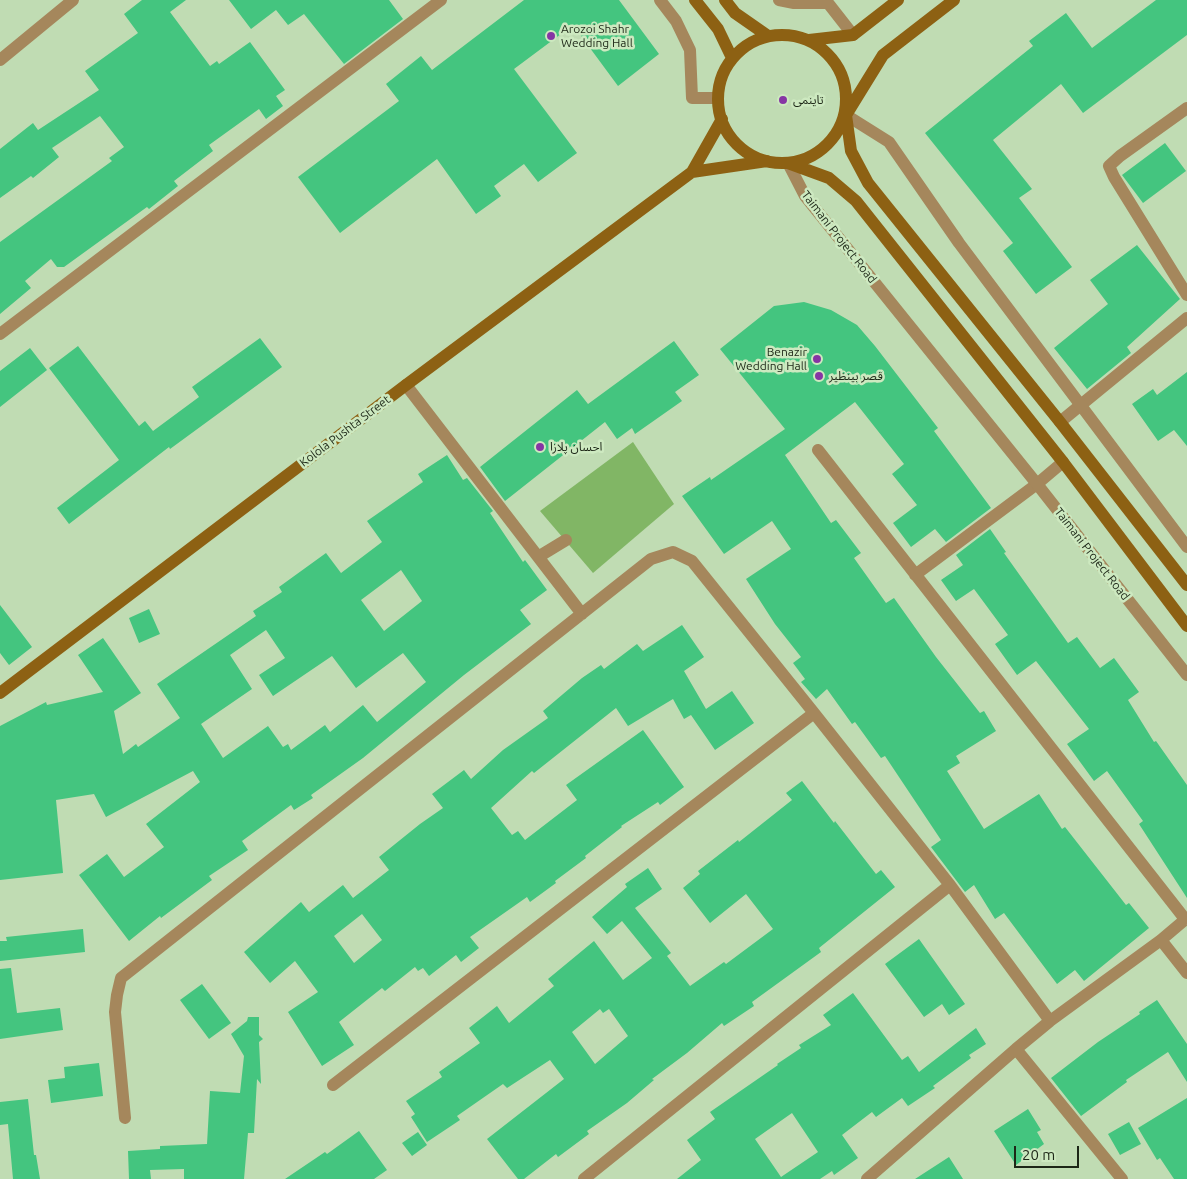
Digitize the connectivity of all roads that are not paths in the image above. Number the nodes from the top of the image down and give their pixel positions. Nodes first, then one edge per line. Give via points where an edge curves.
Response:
1 (73, 0) edge
2 (441, 0) edge
3 (660, 0) edge
4 (696, 0) edge
5 (725, 0) edge
6 (779, 0) edge
7 (898, 0) edge
8 (954, 0) edge
9 (853, 35) junction
10 (768, 36) junction
11 (809, 40) junction
12 (732, 58) junction
13 (0, 60) edge
14 (718, 98) junction
15 (1187, 108) edge
16 (846, 115) junction
17 (722, 119) junction
18 (767, 161) junction
19 (788, 163) junction
20 (692, 172) junction
21 (1186, 293) edge
22 (1187, 318) edge
23 (0, 334) edge
24 (406, 385) junction
25 (1082, 405) junction
26 (1060, 422) junction
27 (818, 450) dead end
28 (1063, 462) junction
29 (1037, 484) junction
30 (566, 540) dead end
31 (1187, 547) edge
32 (538, 557) junction
33 (914, 575) junction
34 (1187, 585) edge
35 (582, 614) junction
36 (1187, 626) edge
37 (1187, 675) edge
38 (0, 693) edge
39 (814, 713) junction
40 (950, 886) junction
41 (1186, 918) edge
42 (1161, 940) junction
43 (1187, 973) edge
44 (1050, 1021) junction
45 (1016, 1049) junction
46 (333, 1085) dead end
47 (125, 1118) dead end
48 (584, 1179) edge
49 (867, 1179) edge
50 (1122, 1179) edge

1 - 13 street
2 - 23 street
3 - 14 street via 676,21 690,50 692,98
4 - 12 main road via 718,29
5 - 10 main road via 735,13
6 - 9 street via 828,2
7 - 9 main road
8 - 16 main road via 883,55
9 - 11 main road
10 - 11 main road via 788,35
10 - 12 main road via 748,44
11 - 16 main road via 826,52 839,68 846,88
12 - 14 main road via 722,77
14 - 17 main road
15 - 21 street via 1110,166
16 - 19 main road via 826,146 808,158
16 - 25 street via 889,142 959,243
16 - 26 main road via 851,151 868,182
17 - 18 main road via 732,138 742,148
17 - 20 main road
18 - 19 main road
18 - 20 main road
19 - 28 main road, Taimani Project Road via 829,178 856,201
19 - 29 street, Taimani Project Road via 805,196
20 - 24 main road, Kolola Pushta Street
22 - 25 street
24 - 32 street
24 - 38 main road, Kolola Pushta Street
25 - 26 street
25 - 31 street
26 - 34 main road
27 - 33 street
28 - 29 street
28 - 36 main road, Taimani Project Road
29 - 33 street
29 - 37 street, Taimani Project Road
30 - 32 street
32 - 35 street
33 - 41 street
35 - 39 street via 651,559 673,552 692,561
35 - 47 street via 121,978 115,1012
39 - 40 street
39 - 46 street
40 - 44 street
40 - 48 street
41 - 42 street
42 - 43 street
42 - 44 street
44 - 45 street
45 - 49 street
45 - 50 street

